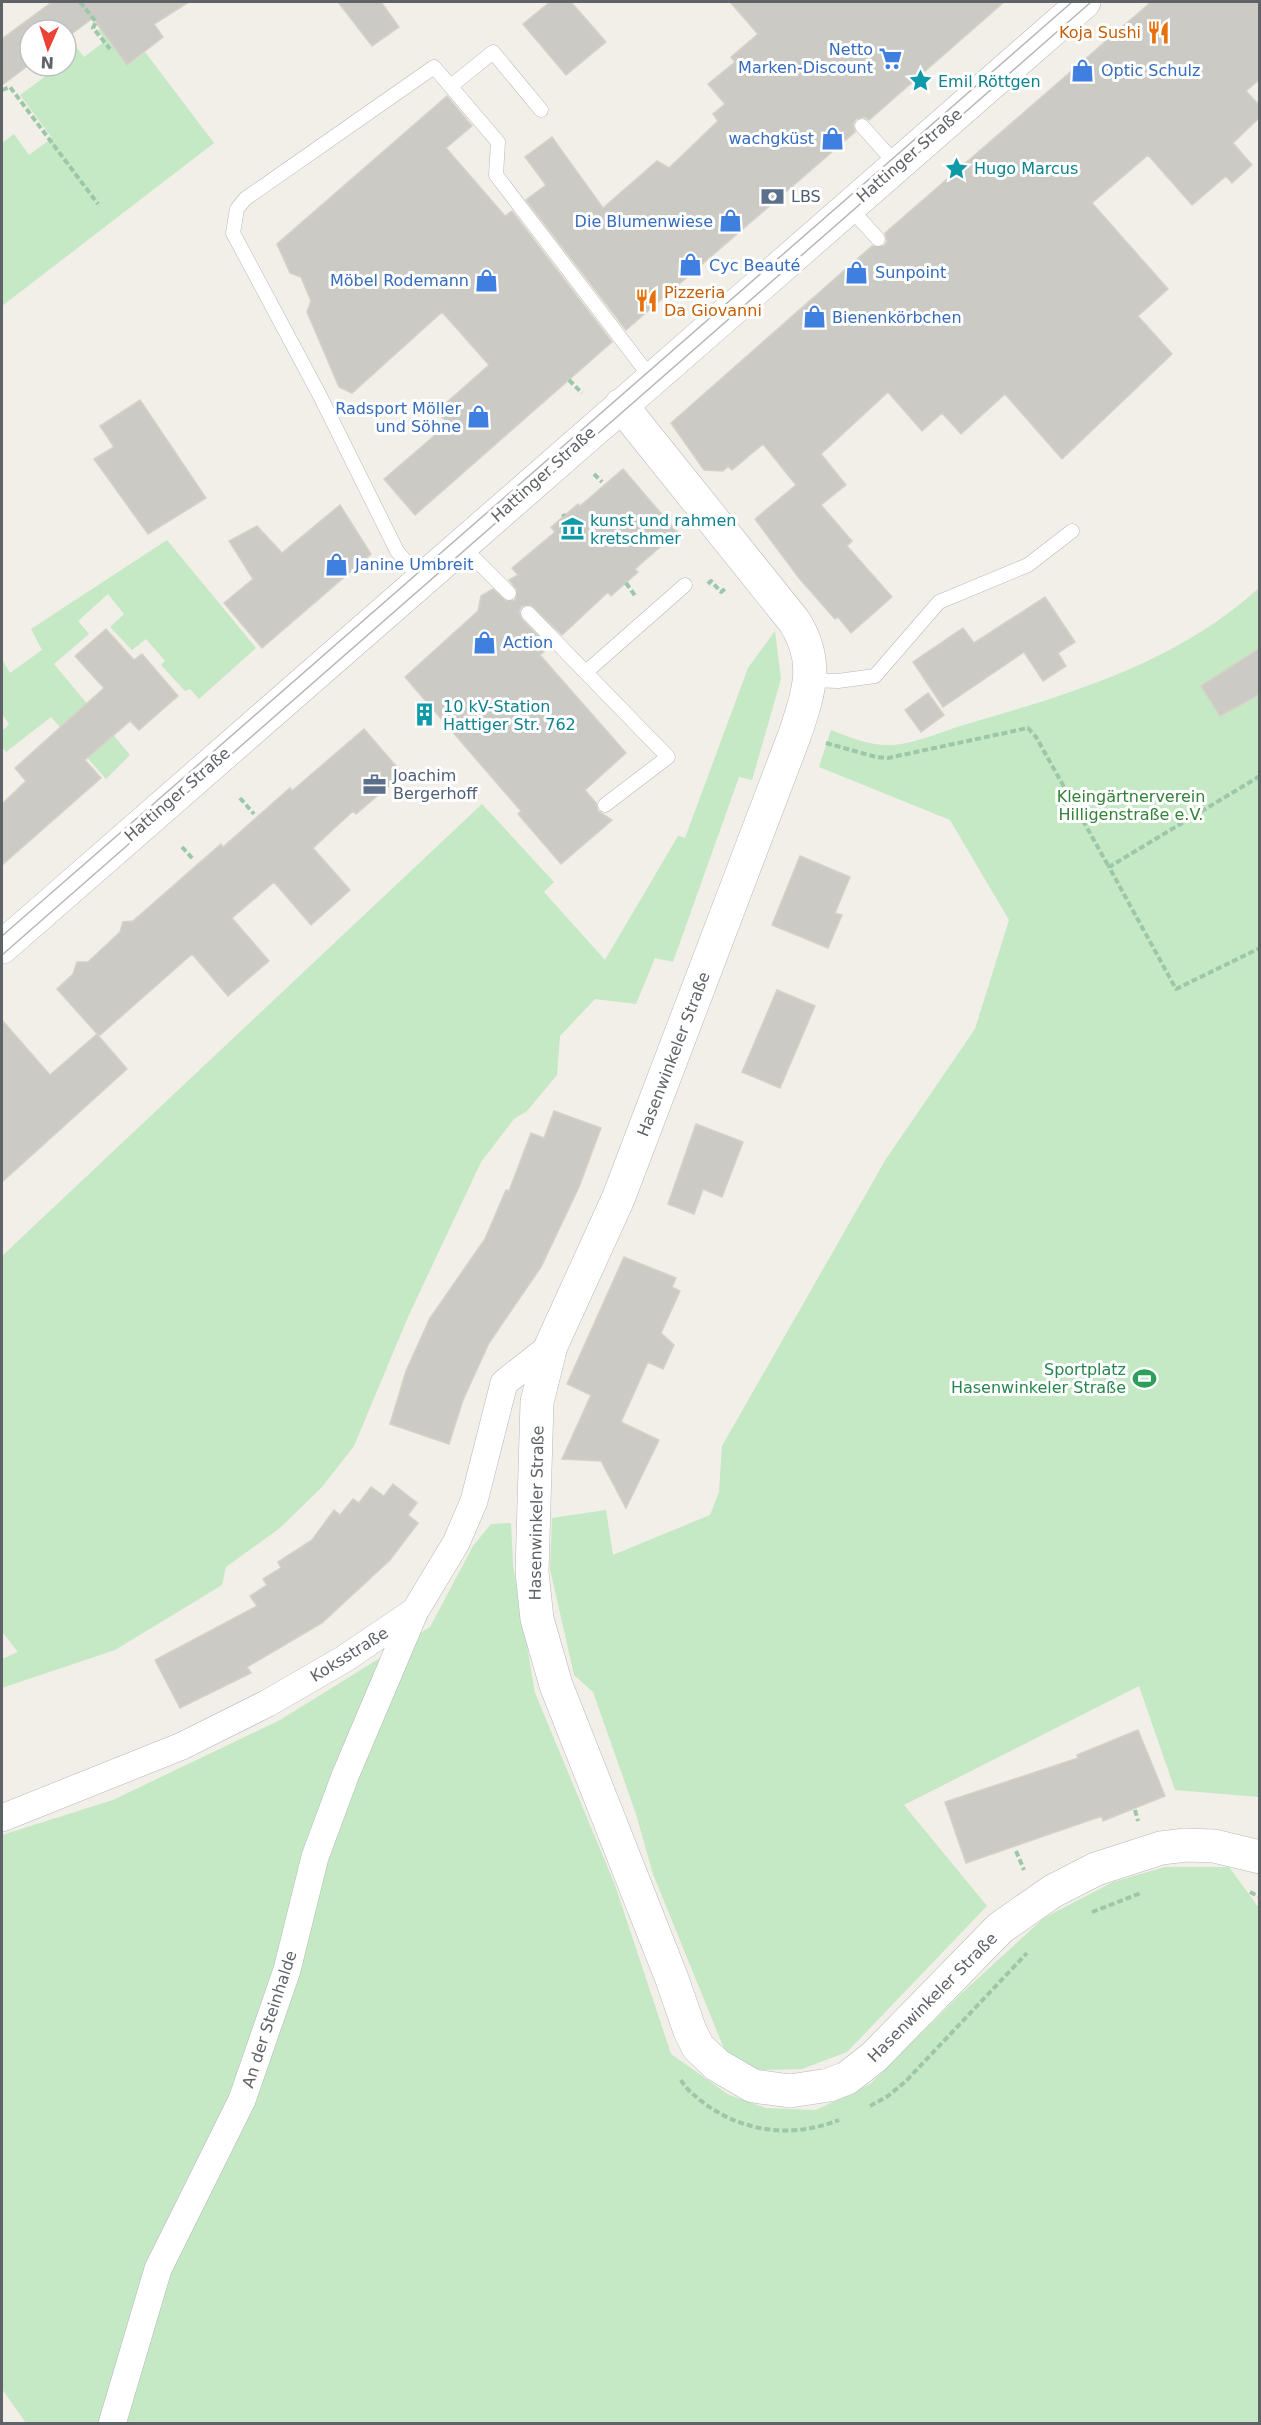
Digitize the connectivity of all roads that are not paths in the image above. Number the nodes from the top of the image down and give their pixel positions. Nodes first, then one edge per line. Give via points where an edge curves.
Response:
1 (1084, 2) edge
2 (451, 86) junction
3 (541, 110) dead end
4 (862, 126) dead end
5 (897, 165) junction
6 (849, 207) junction
7 (878, 239) dead end
8 (651, 378) junction
9 (621, 405) junction
10 (1072, 531) dead end
11 (462, 546) junction
12 (421, 580) junction
13 (685, 585) dead end
14 (509, 593) dead end
15 (528, 613) dead end
16 (586, 672) junction
17 (810, 680) junction
18 (605, 805) dead end
19 (2, 947) edge
20 (551, 1346) junction
21 (415, 1611) junction
22 (2, 1818) edge
23 (1260, 1857) edge
24 (112, 2424) edge

1 - 5 street, Hattinger Straße
2 - 3 lane via 493,52
2 - 8 lane via 498,142 496,175
2 - 12 lane via 434,67 245,200 237,209 232,233 319,394 397,551
4 - 5 lane
5 - 6 street, Hattinger Straße
6 - 7 lane
6 - 8 street, Hattinger Straße
8 - 9 street, Hattinger Straße
9 - 11 street, Hattinger Straße
9 - 17 street, Hasenwinkeler Straße via 794,621 808,647
10 - 17 lane via 1028,565 939,602 875,676
11 - 12 street, Hattinger Straße
11 - 14 lane
12 - 19 street, Hattinger Straße
13 - 16 lane
15 - 16 lane
16 - 18 lane via 668,757
17 - 20 street, Hasenwinkeler Straße via 795,734 618,1199
20 - 21 street, Koksstraße via 504,1383 474,1501 456,1543
20 - 23 street, Hasenwinkeler Straße via 537,1402 532,1572 537,1619 556,1685 690,2031 698,2047 727,2073 753,2086 779,2091 829,2085 847,2078 874,2056 1000,1928 1053,1891 1096,1869 1161,1848 1186,1845 1214,1846
21 - 22 street, Koksstraße via 344,1659 268,1703 182,1746
21 - 24 street, An der Steinhalde via 323,1837 287,1970 242,2100 158,2269

